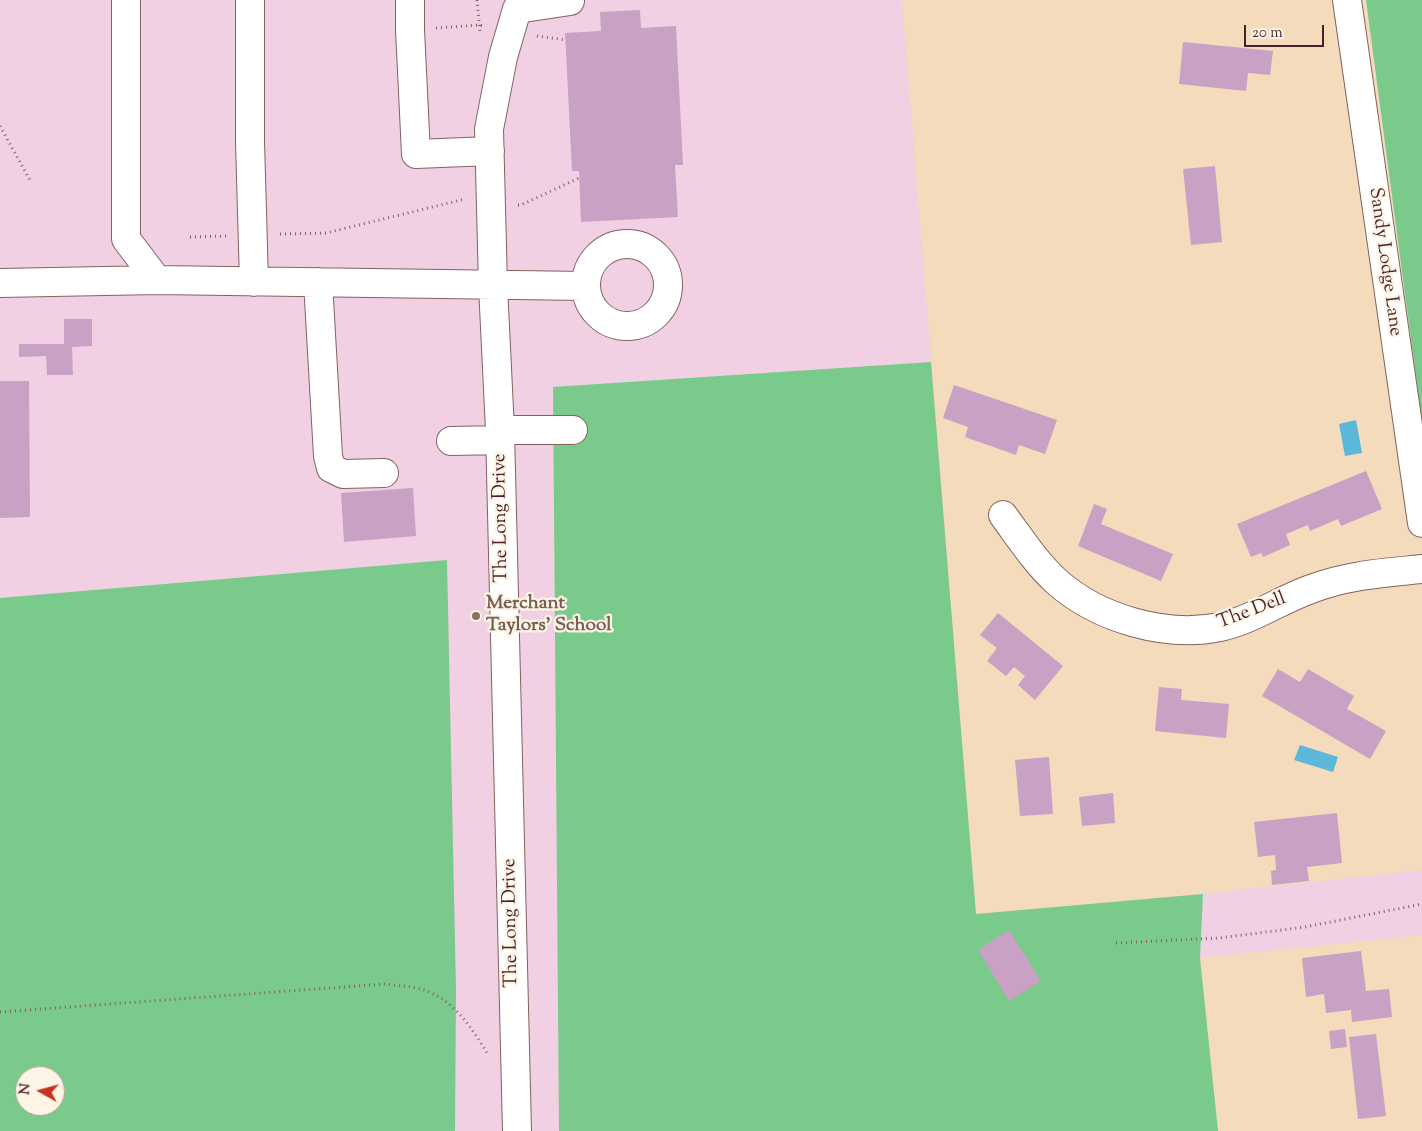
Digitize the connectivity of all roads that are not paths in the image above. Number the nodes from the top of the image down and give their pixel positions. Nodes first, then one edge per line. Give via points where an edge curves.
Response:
1 (126, 0) edge
2 (250, 0) edge
3 (410, 0) edge
4 (1347, 0) edge
5 (570, 1) dead end
6 (520, 4) edge
7 (490, 151) junction
8 (157, 280) junction
9 (254, 282) junction
10 (318, 282) junction
11 (0, 283) edge
12 (493, 286) junction
13 (585, 286) dead end
14 (573, 430) dead end
15 (500, 435) junction
16 (452, 442) dead end
17 (384, 473) dead end
18 (1003, 514) dead end
19 (1422, 523) edge
20 (1422, 569) edge
21 (517, 1131) edge

1 - 8 street via 126,240
2 - 9 street
3 - 7 street via 416,154
4 - 19 street, Sandy Lodge Lane
5 - 6 street
6 - 7 street, The Long Drive via 503,57 489,129
7 - 12 street, The Long Drive
8 - 9 street
8 - 11 street
9 - 10 street
10 - 12 street
10 - 17 street via 331,468 343,474
12 - 13 street
12 - 15 street, The Long Drive
14 - 15 street
15 - 16 street
15 - 21 street, The Long Drive
18 - 20 street, The Dell via 1028,550 1057,582 1079,598 1103,611 1160,628 1192,630 1220,626 1311,589 1357,576

